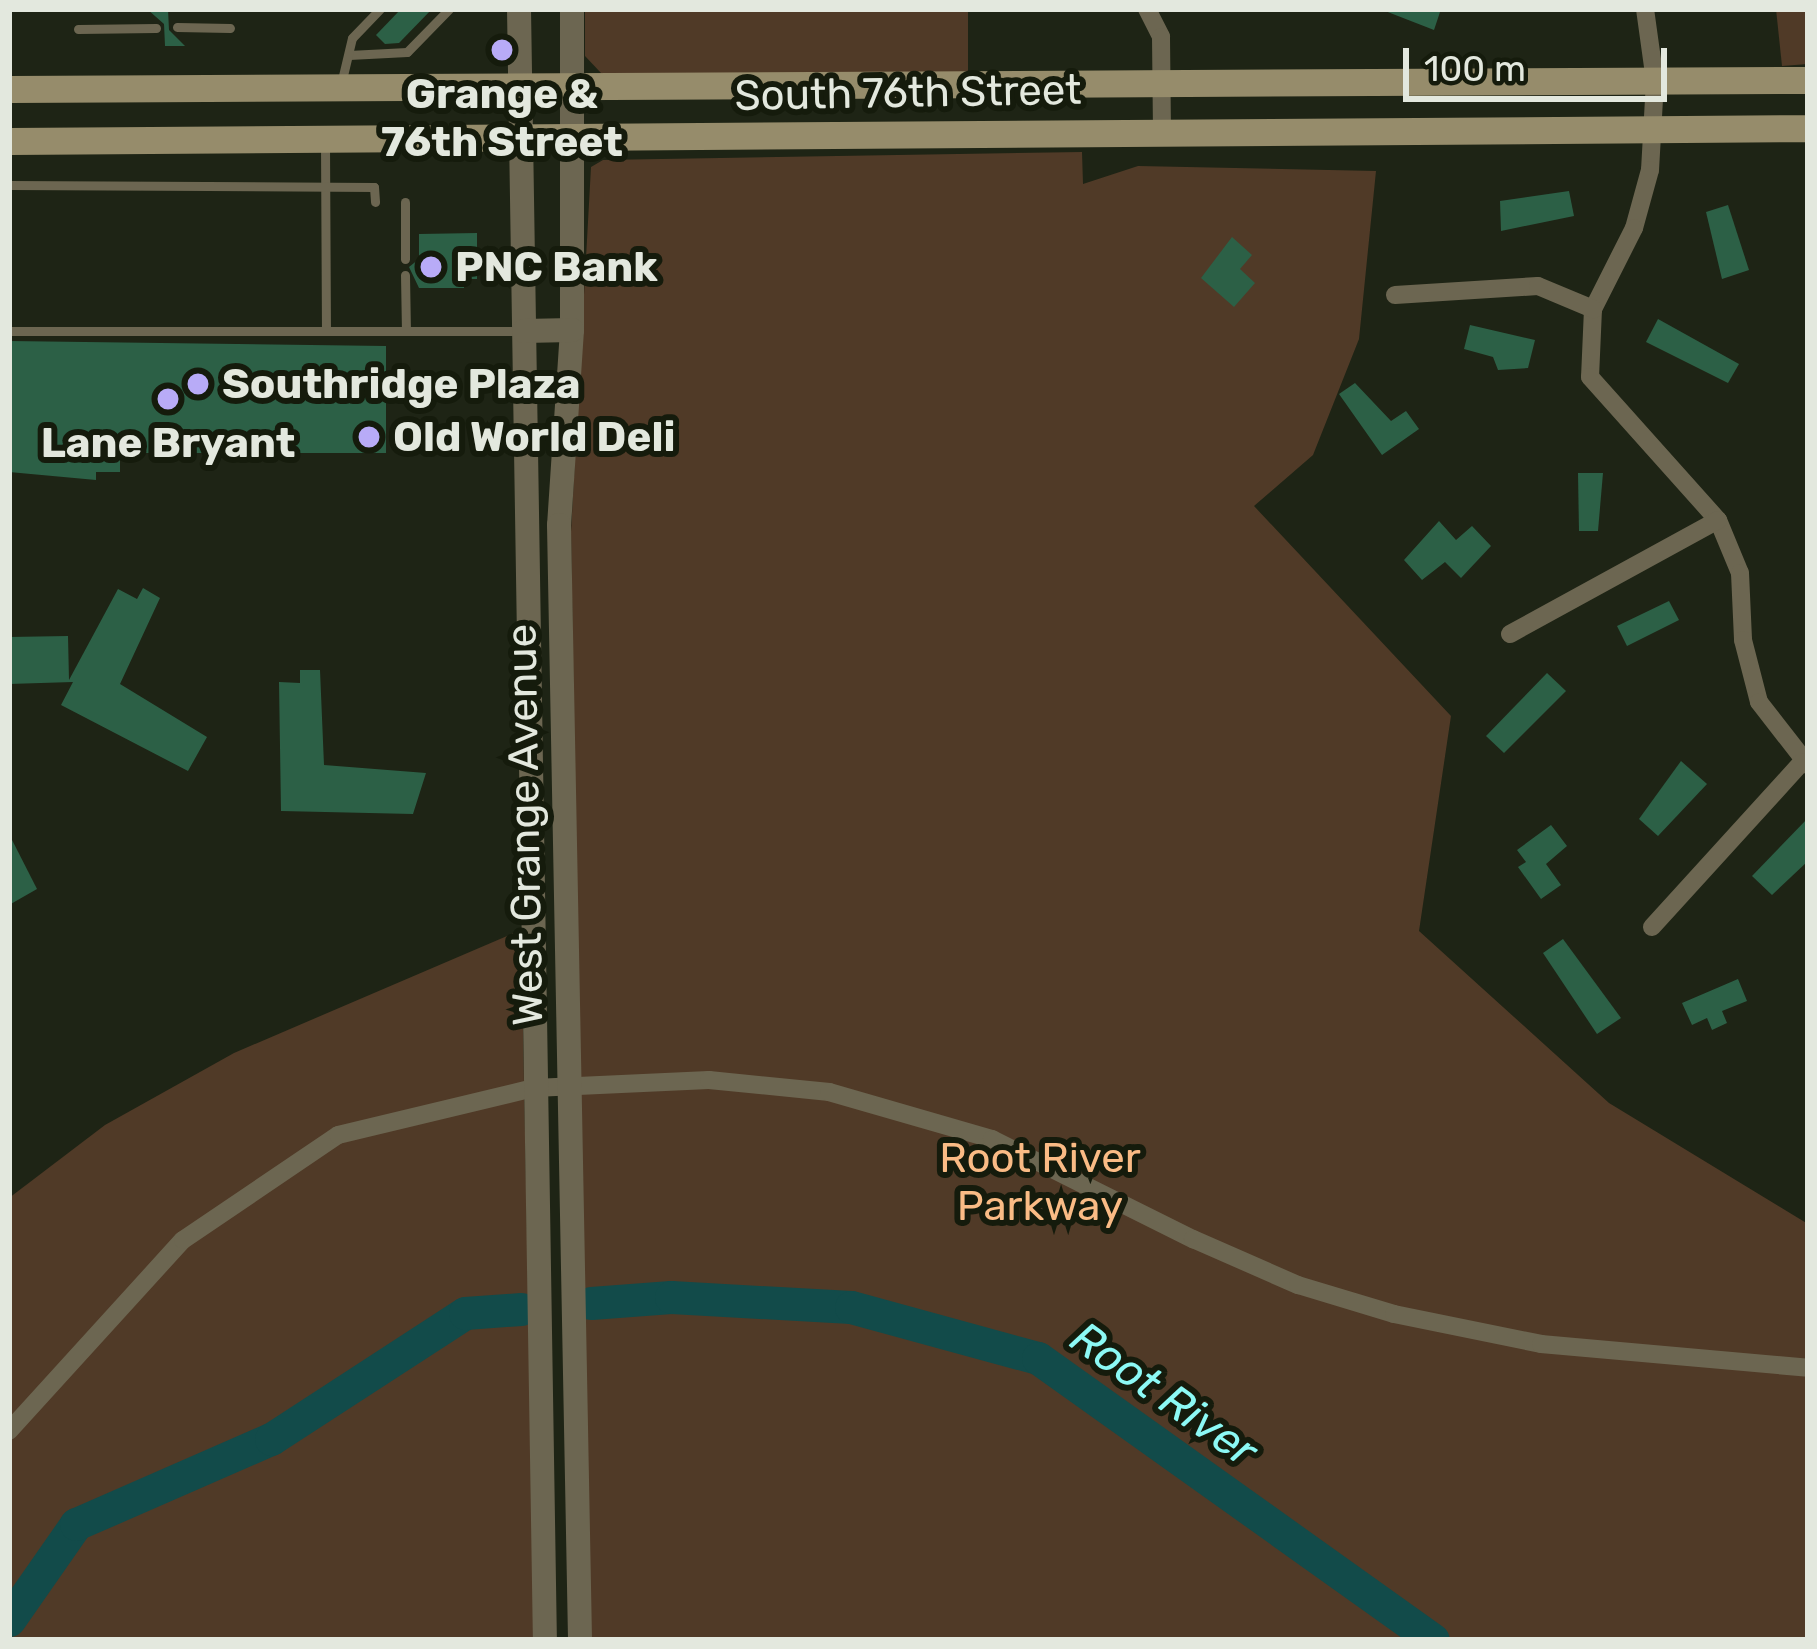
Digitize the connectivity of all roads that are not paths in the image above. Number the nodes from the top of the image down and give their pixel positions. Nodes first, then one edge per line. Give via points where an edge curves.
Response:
1 (380, 9) edge
2 (449, 9) edge
3 (519, 9) edge
4 (572, 9) edge
5 (1645, 9) edge
6 (1146, 10) edge
7 (177, 27) dead end
8 (78, 28) dead end
9 (156, 28) dead end
10 (230, 28) dead end
11 (349, 55) junction
12 (1808, 80) edge
13 (1655, 81) junction
14 (1161, 83) junction
15 (574, 88) junction
16 (9, 89) edge
17 (333, 89) junction
18 (520, 89) junction
19 (738, 90) junction
20 (1808, 128) edge
21 (1162, 130) junction
22 (1653, 130) junction
23 (740, 138) junction
24 (573, 140) junction
25 (9, 141) edge
26 (325, 141) junction
27 (520, 141) junction
28 (9, 185) edge
29 (326, 186) junction
30 (375, 202) dead end
31 (405, 202) dead end
32 (405, 259) dead end
33 (405, 275) dead end
34 (1395, 296) dead end
35 (1593, 310) junction
36 (572, 330) junction
37 (9, 331) edge
38 (326, 331) junction
39 (406, 331) junction
40 (524, 331) junction
41 (1718, 520) junction
42 (1510, 634) dead end
43 (1805, 764) edge
44 (1652, 927) dead end
45 (534, 1088) junction
46 (568, 1088) junction
47 (538, 1311) junction
48 (572, 1311) junction
49 (1808, 1369) edge
50 (9, 1430) edge
51 (545, 1640) edge
52 (580, 1640) edge

1 - 11 lane via 352,38
2 - 11 lane via 407,52
3 - 18 street, West Grange Avenue
4 - 15 street, West Grange Avenue
5 - 13 street
6 - 14 street via 1161,38
7 - 10 lane
8 - 9 lane
11 - 17 lane
12 - 13 main road, South 76th Street
13 - 14 main road, South 76th Street
13 - 22 street
14 - 19 main road, South 76th Street
14 - 21 street
15 - 18 main road, South 76th Street
15 - 19 main road, South 76th Street
15 - 24 street, West Grange Avenue
16 - 17 main road, South 76th Street
17 - 18 main road, South 76th Street
17 - 26 main road
18 - 27 street, West Grange Avenue
19 - 23 main road
20 - 22 main road, South 76th Street
21 - 22 main road, South 76th Street
21 - 23 main road, South 76th Street
22 - 35 street via 1634,228
23 - 24 main road, South 76th Street
24 - 27 main road, South 76th Street
24 - 36 street, West Grange Avenue
25 - 26 main road, South 76th Street
26 - 27 main road, South 76th Street
26 - 29 lane
27 - 40 street, West Grange Avenue
28 - 29 lane
29 - 30 lane via 374,187
29 - 38 lane
31 - 32 lane
33 - 39 lane
34 - 35 street via 1538,286
35 - 41 street via 1590,377
36 - 40 street
36 - 46 street, West Grange Avenue via 559,525
37 - 38 lane
38 - 39 lane
39 - 40 lane
40 - 45 street, West Grange Avenue
41 - 42 street
41 - 43 street via 1740,573 1743,640 1759,702
43 - 44 street
45 - 46 street
45 - 47 street, West Grange Avenue
45 - 50 street via 338,1135 183,1240
46 - 48 street, West Grange Avenue
46 - 49 street via 709,1080 830,1092 992,1139 1214,1249 1394,1314 1541,1344
47 - 48 street
47 - 51 street, West Grange Avenue
48 - 52 street, West Grange Avenue

